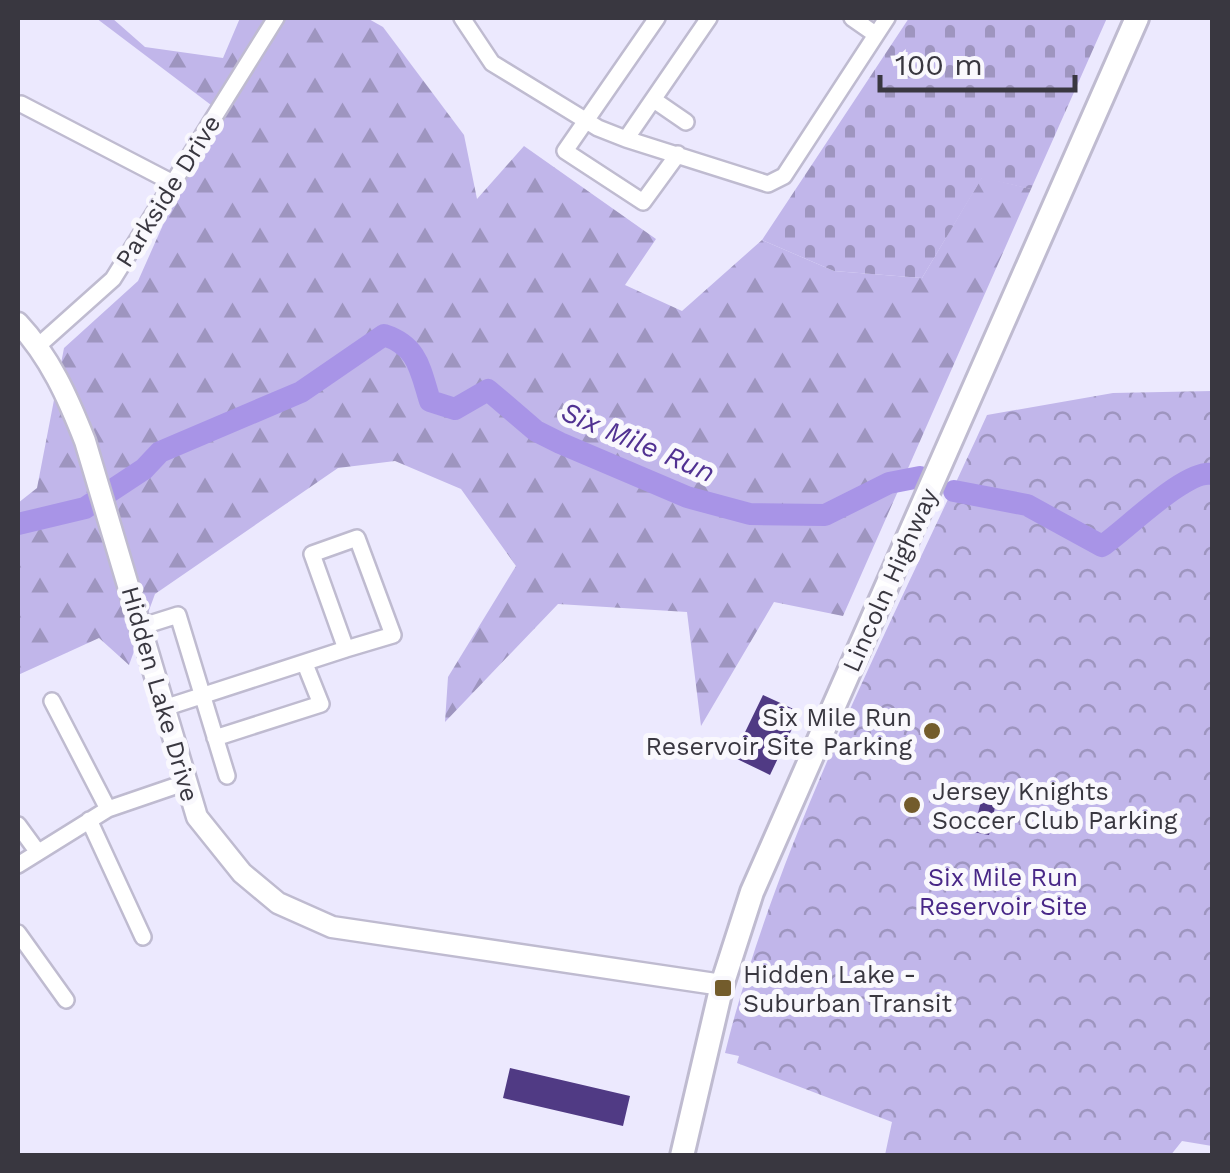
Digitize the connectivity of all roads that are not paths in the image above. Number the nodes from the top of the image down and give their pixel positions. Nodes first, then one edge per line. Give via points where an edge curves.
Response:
1 (276, 18) edge
2 (462, 18) edge
3 (657, 18) edge
4 (709, 18) edge
5 (852, 18) edge
6 (887, 18) edge
7 (1137, 18) edge
8 (875, 34) junction
9 (654, 100) junction
10 (21, 104) dead end
11 (585, 120) junction
12 (686, 122) dead end
13 (626, 139) junction
14 (678, 154) junction
15 (173, 184) junction
16 (18, 323) edge
17 (38, 346) junction
18 (140, 627) junction
19 (346, 649) junction
20 (305, 664) junction
21 (203, 696) junction
22 (52, 701) dead end
23 (161, 710) junction
24 (215, 738) junction
25 (227, 776) dead end
26 (184, 783) junction
27 (108, 810) junction
28 (88, 820) junction
29 (18, 825) edge
30 (37, 850) junction
31 (18, 864) edge
32 (18, 933) edge
33 (143, 938) dead end
34 (722, 985) junction
35 (66, 1000) dead end
36 (682, 1156) edge

1 - 15 street, Parkside Drive
2 - 11 street via 492,62
3 - 11 street
4 - 9 street
5 - 8 street
6 - 8 street
7 - 34 main road, Lincoln Highway via 752,892
8 - 14 street via 784,176 768,184
9 - 12 street
9 - 13 street
10 - 15 street
11 - 13 street
11 - 14 street via 564,151 644,202
13 - 14 street
15 - 17 street, Parkside Drive via 113,279
16 - 17 street, Hidden Lake Drive
17 - 18 street, Hidden Lake Drive via 68,396 95,470
18 - 21 street via 178,615
18 - 23 street, Hidden Lake Drive
19 - 19 street via 394,635 357,538 312,554
19 - 20 street
20 - 21 street
20 - 24 street via 321,704
21 - 23 street
21 - 24 street
22 - 27 street
23 - 26 street, Hidden Lake Drive
24 - 25 street
26 - 27 street
26 - 34 street, Hidden Lake Drive via 197,817 242,874 278,903 332,927
27 - 28 street
28 - 30 street
28 - 33 street
29 - 30 street
30 - 31 street
32 - 35 street
34 - 36 main road, Lincoln Highway

